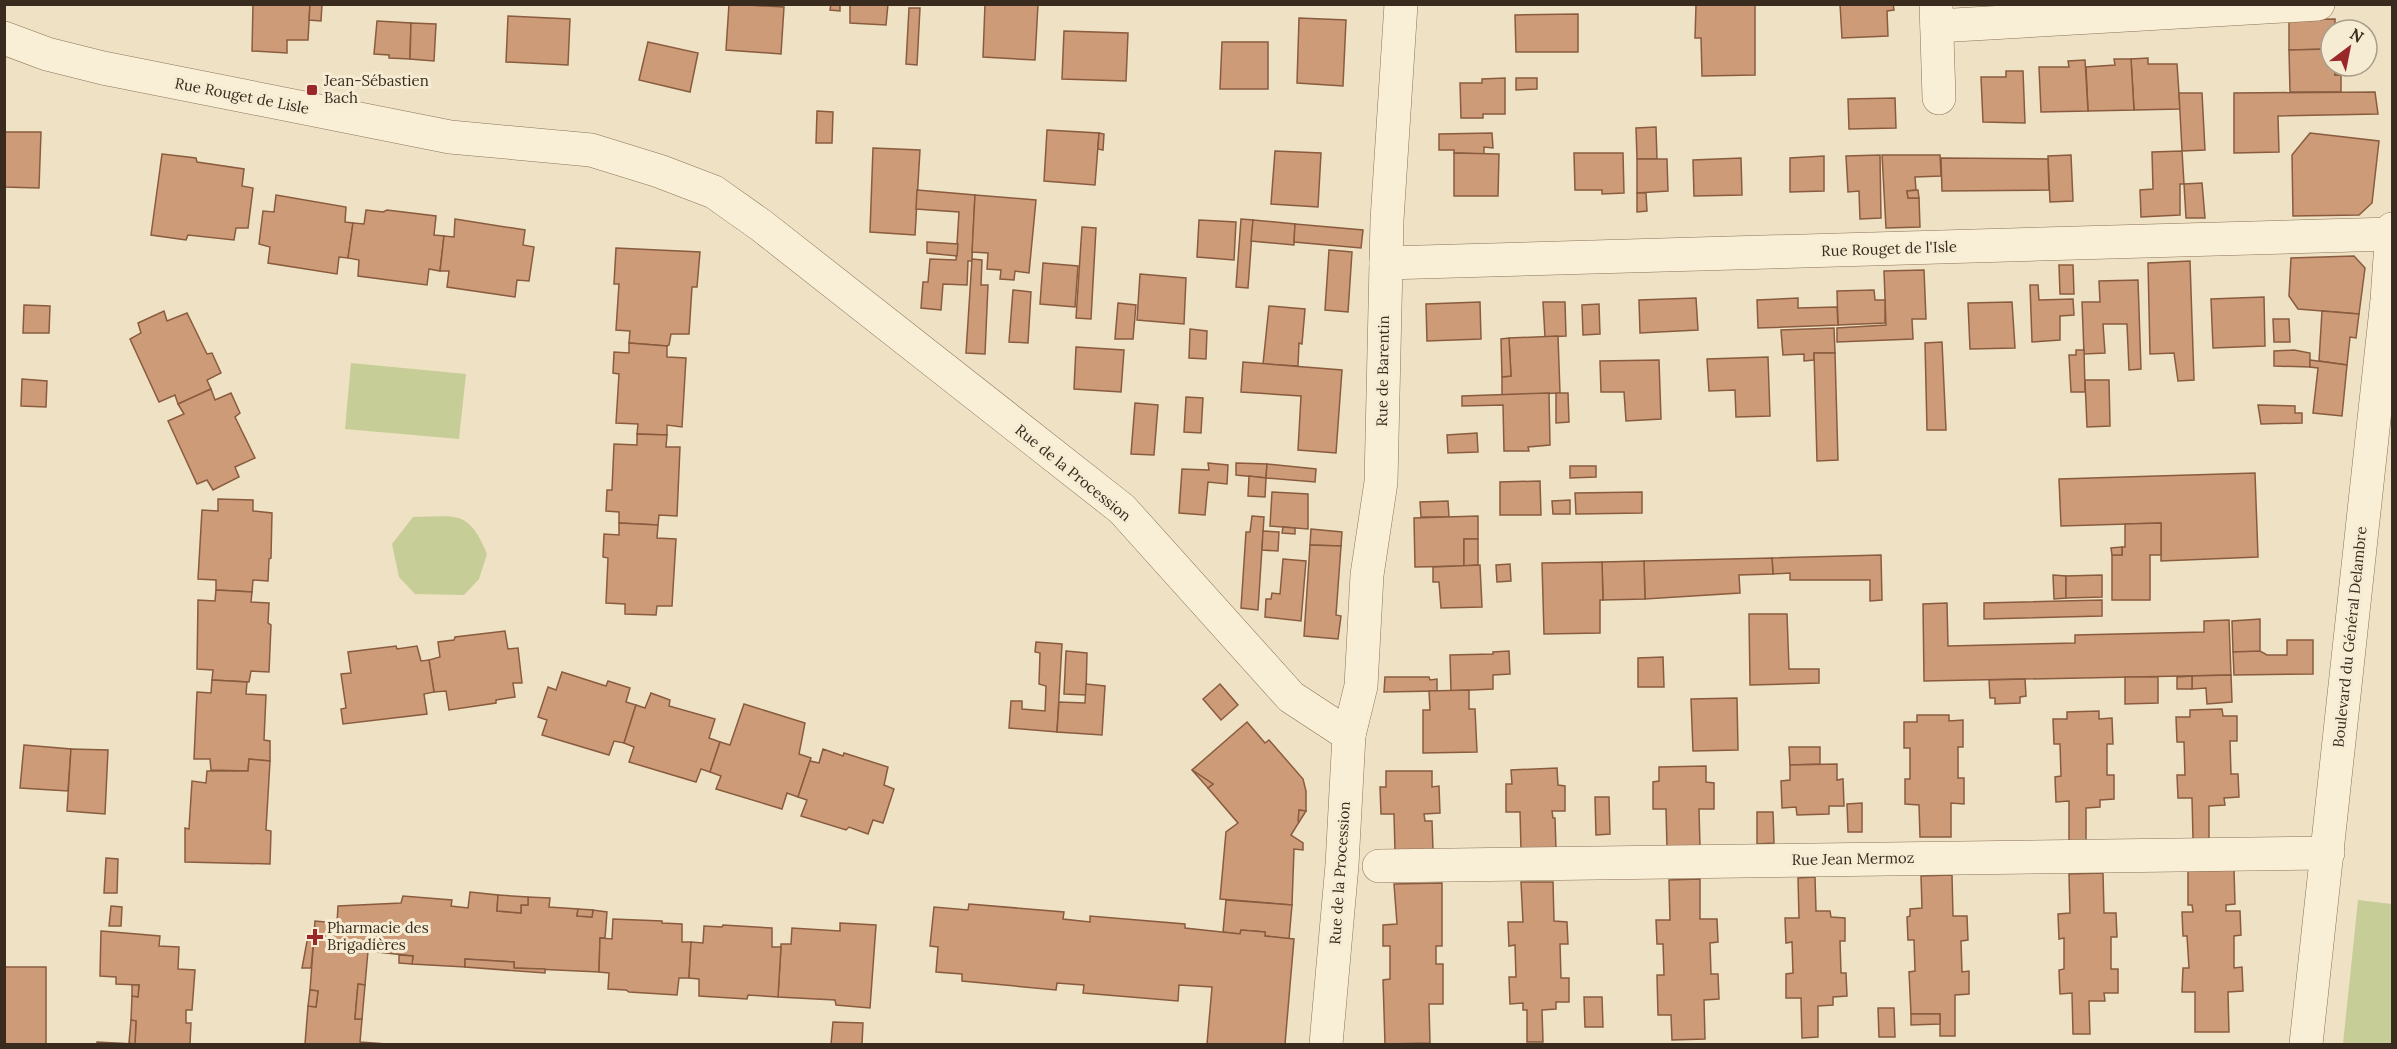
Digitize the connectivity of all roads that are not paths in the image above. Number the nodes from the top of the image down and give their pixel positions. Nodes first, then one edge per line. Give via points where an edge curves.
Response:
1 (1401, 4) edge
2 (2318, 4) edge
3 (1936, 15) edge
4 (4, 38) edge
5 (1940, 98) dead end
6 (591, 150) joint
7 (2392, 232) edge
8 (1386, 263) junction
9 (2390, 300) edge
10 (1350, 735) junction
11 (2328, 853) junction
12 (1378, 866) dead end
13 (1326, 1044) edge
14 (2306, 1044) edge

1 - 8 street, Rue de Barentin
2 - 3 street
3 - 5 street
4 - 6 street, Rue Rouget de Lisle via 103,68 450,137
6 - 10 street, Rue de la Procession via 714,192 762,226 1122,509 1291,697
7 - 8 street, Rue Rouget de l'Isle
7 - 9 street, Boulevard du Général Delambre
8 - 10 street, Rue de Barentin via 1381,482 1367,574 1361,686
9 - 11 street, Boulevard du Général Delambre
10 - 13 street, Rue de la Procession
11 - 12 street, Rue Jean Mermoz
11 - 14 street, Boulevard du Général Delambre

